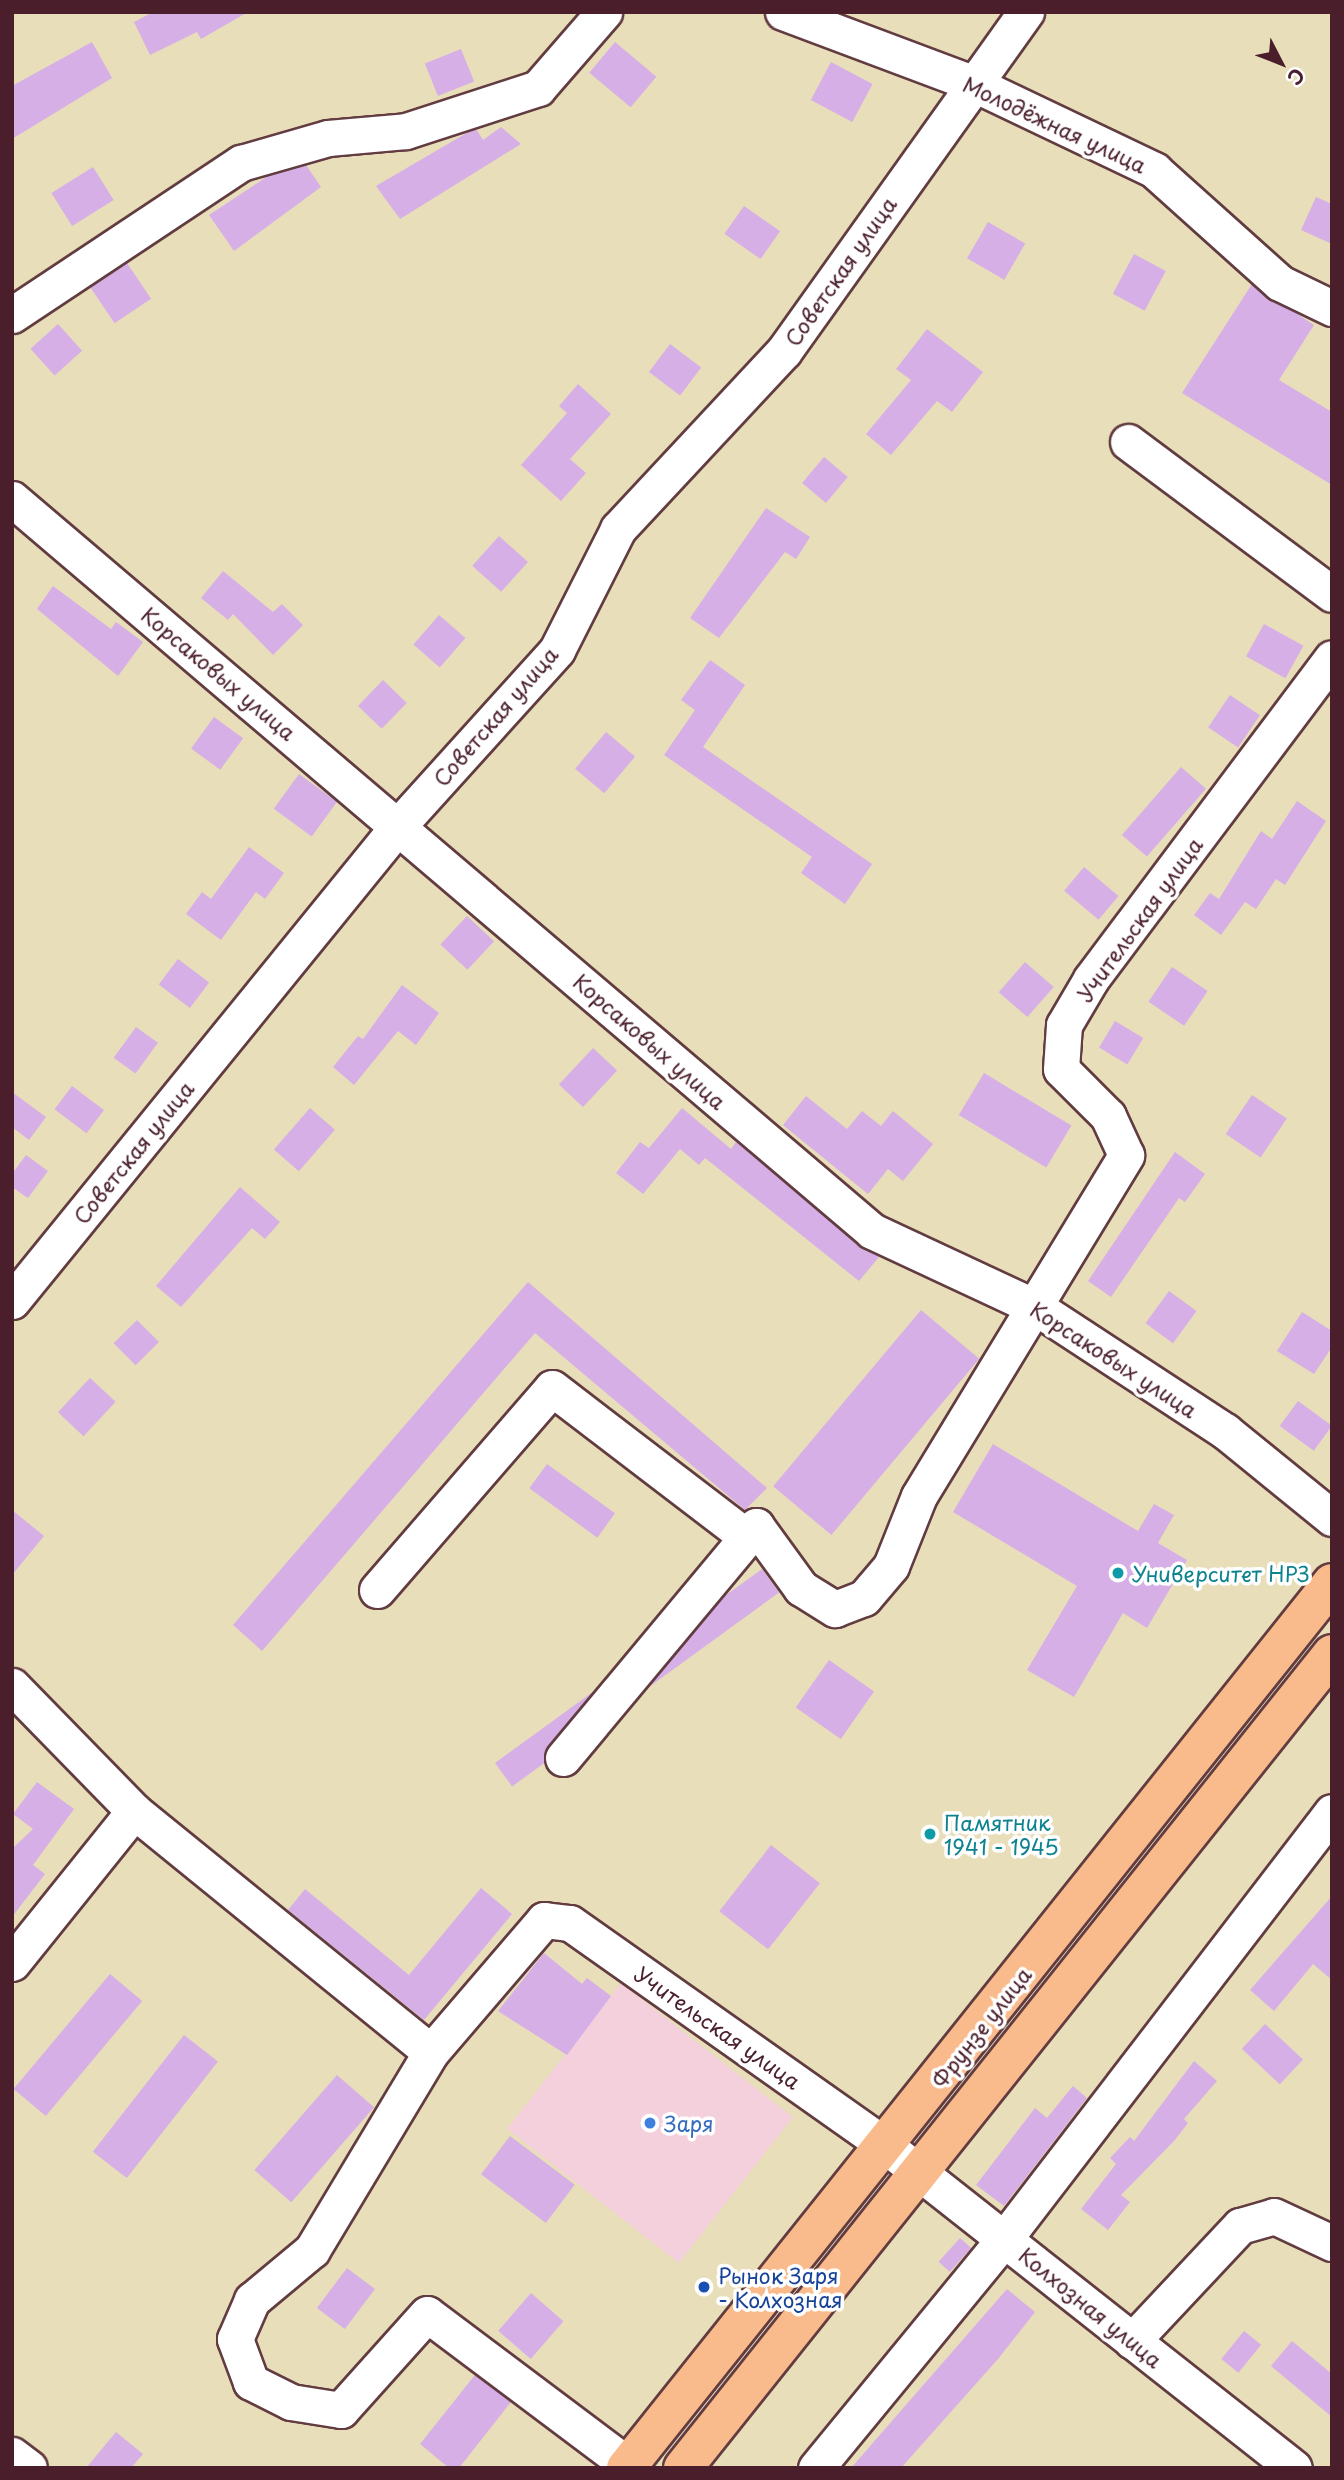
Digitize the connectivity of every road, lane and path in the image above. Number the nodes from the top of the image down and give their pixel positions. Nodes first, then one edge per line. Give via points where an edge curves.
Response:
1 (604, 12) edge
2 (783, 12) edge
3 (1018, 16) edge
4 (972, 83) junction
5 (1332, 308) edge
6 (12, 315) edge
7 (1128, 442) dead end
8 (12, 499) edge
9 (1332, 593) edge
10 (1332, 659) edge
11 (399, 825) junction
12 (12, 1301) edge
13 (1037, 1308) junction
14 (1332, 1518) edge
15 (747, 1537) junction
16 (1332, 1583) edge
17 (377, 1590) dead end
18 (1332, 1654) edge
19 (12, 1686) edge
20 (563, 1758) dead end
21 (134, 1811) junction
22 (1332, 1812) edge
23 (12, 1962) edge
24 (431, 2052) junction
25 (887, 2147) junction
26 (921, 2174) junction
27 (1006, 2238) junction
28 (1332, 2243) edge
29 (1132, 2341) junction
30 (12, 2455) edge
31 (627, 2466) edge
32 (29, 2468) edge
33 (683, 2468) edge
34 (816, 2468) edge
35 (1294, 2468) edge

1 - 6 street via 538,88 406,131 328,138 241,163
2 - 4 street, Молодёжная улица
3 - 4 street, Советская улица
4 - 5 street, Молодёжная улица via 1154,170 1280,283
4 - 11 street, Советская улица via 784,351 618,529 557,650
7 - 9 street
8 - 11 street, Корсаковых улица
10 - 13 street, Учительская улица via 1091,979 1064,1025 1061,1069 1108,1116 1126,1155
11 - 12 street, Советская улица
11 - 13 street, Корсаковых улица via 872,1231
13 - 14 street, Корсаковых улица via 1225,1431
13 - 15 street, Учительская улица via 919,1496 891,1566 864,1598 835,1609 801,1588 756,1526
15 - 17 street via 552,1388
15 - 20 street
16 - 25 main road, Фрунзе улица
18 - 26 main road, Фрунзе улица
19 - 21 street
21 - 23 street
21 - 24 street
22 - 27 street
24 - 25 street, Учительская улица via 544,1920 570,1923
24 - 31 street via 312,2250 252,2300 235,2340 251,2382 291,2402 341,2410 378,2375 427,2314
25 - 26 street, Колхозная улица
25 - 31 main road, Фрунзе улица
26 - 27 street, Колхозная улица
26 - 33 main road, Фрунзе улица
27 - 29 street, Колхозная улица
27 - 34 street
28 - 29 street via 1274,2216 1240,2226
29 - 35 street, Колхозная улица
30 - 32 street

